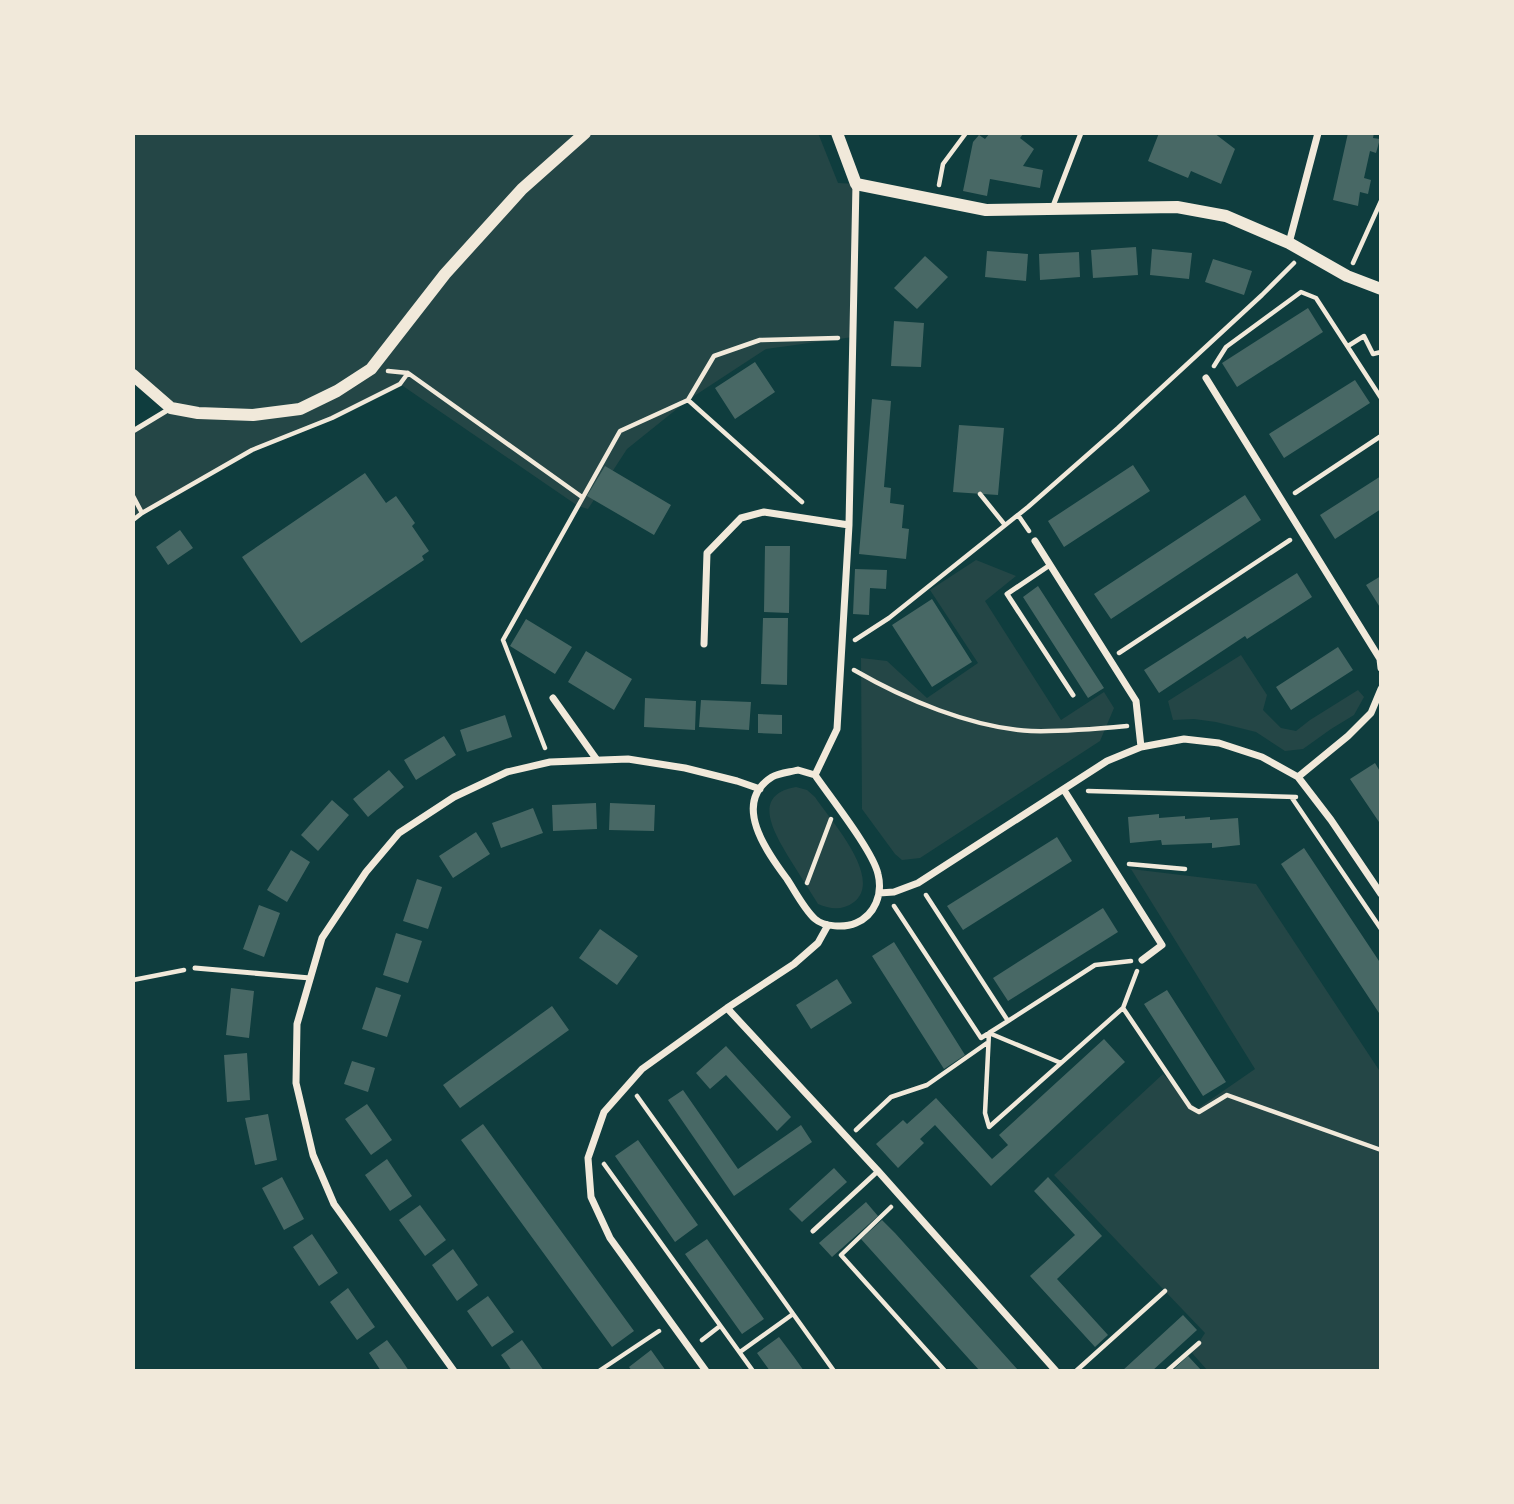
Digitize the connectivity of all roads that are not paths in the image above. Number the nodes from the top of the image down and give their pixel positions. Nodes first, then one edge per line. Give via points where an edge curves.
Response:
1 (585, 133) edge
2 (836, 133) edge
3 (1082, 133) edge
4 (1318, 133) edge
5 (856, 184) junction
6 (1052, 209) junction
7 (1289, 243) junction
8 (1381, 289) edge
9 (133, 375) edge
10 (1206, 379) road end
11 (171, 408) junction
12 (133, 431) edge
13 (849, 525) junction
14 (1035, 541) dead end
15 (1050, 565) junction
16 (704, 644) dead end
17 (1381, 668) edge
18 (1381, 688) edge
19 (1073, 695) dead end
20 (553, 698) dead end
21 (1141, 747) junction
22 (597, 760) junction
23 (815, 775) junction
24 (1298, 777) junction
25 (760, 789) junction
26 (1064, 790) junction
27 (882, 893) junction
28 (1381, 894) edge
29 (828, 925) junction
30 (1142, 960) road end
31 (195, 968) road end
32 (310, 978) junction
33 (727, 1008) junction
34 (878, 1171) junction
35 (813, 1231) dead end
36 (454, 1371) edge
37 (706, 1371) edge
38 (1056, 1371) edge

1 - 11 street via 522,189 479,236 372,369 300,409 253,415
2 - 5 street
3 - 6 lane
4 - 7 street
5 - 6 street via 986,210
5 - 13 street
6 - 7 street via 1177,207 1226,216
7 - 8 street via 1347,276
9 - 11 street
10 - 17 street via 1380,659
11 - 12 lane
13 - 16 street via 764,512 741,518 707,553
13 - 23 street via 837,729
14 - 15 street
15 - 19 lane via 1007,594
15 - 21 street via 1136,701
18 - 24 street via 1371,713
20 - 22 street
21 - 24 street via 1184,739 1219,743 1262,757
21 - 26 street via 1107,761
22 - 25 street via 685,768
22 - 32 street via 550,762 507,772 454,797 399,833 366,872 322,938
23 - 25 street via 798,770 773,776
23 - 27 street via 869,855
24 - 28 street
25 - 29 street via 752,803 754,823 815,919
26 - 27 street via 918,883
26 - 30 street via 1162,945
27 - 29 street via 875,908 855,924
29 - 33 street via 807,954
31 - 32 lane
32 - 36 street via 297,1024 296,1083 313,1155 334,1204
33 - 34 street
33 - 37 street via 642,1069 604,1112 587,1158 591,1197 610,1238
34 - 35 lane
34 - 38 street

